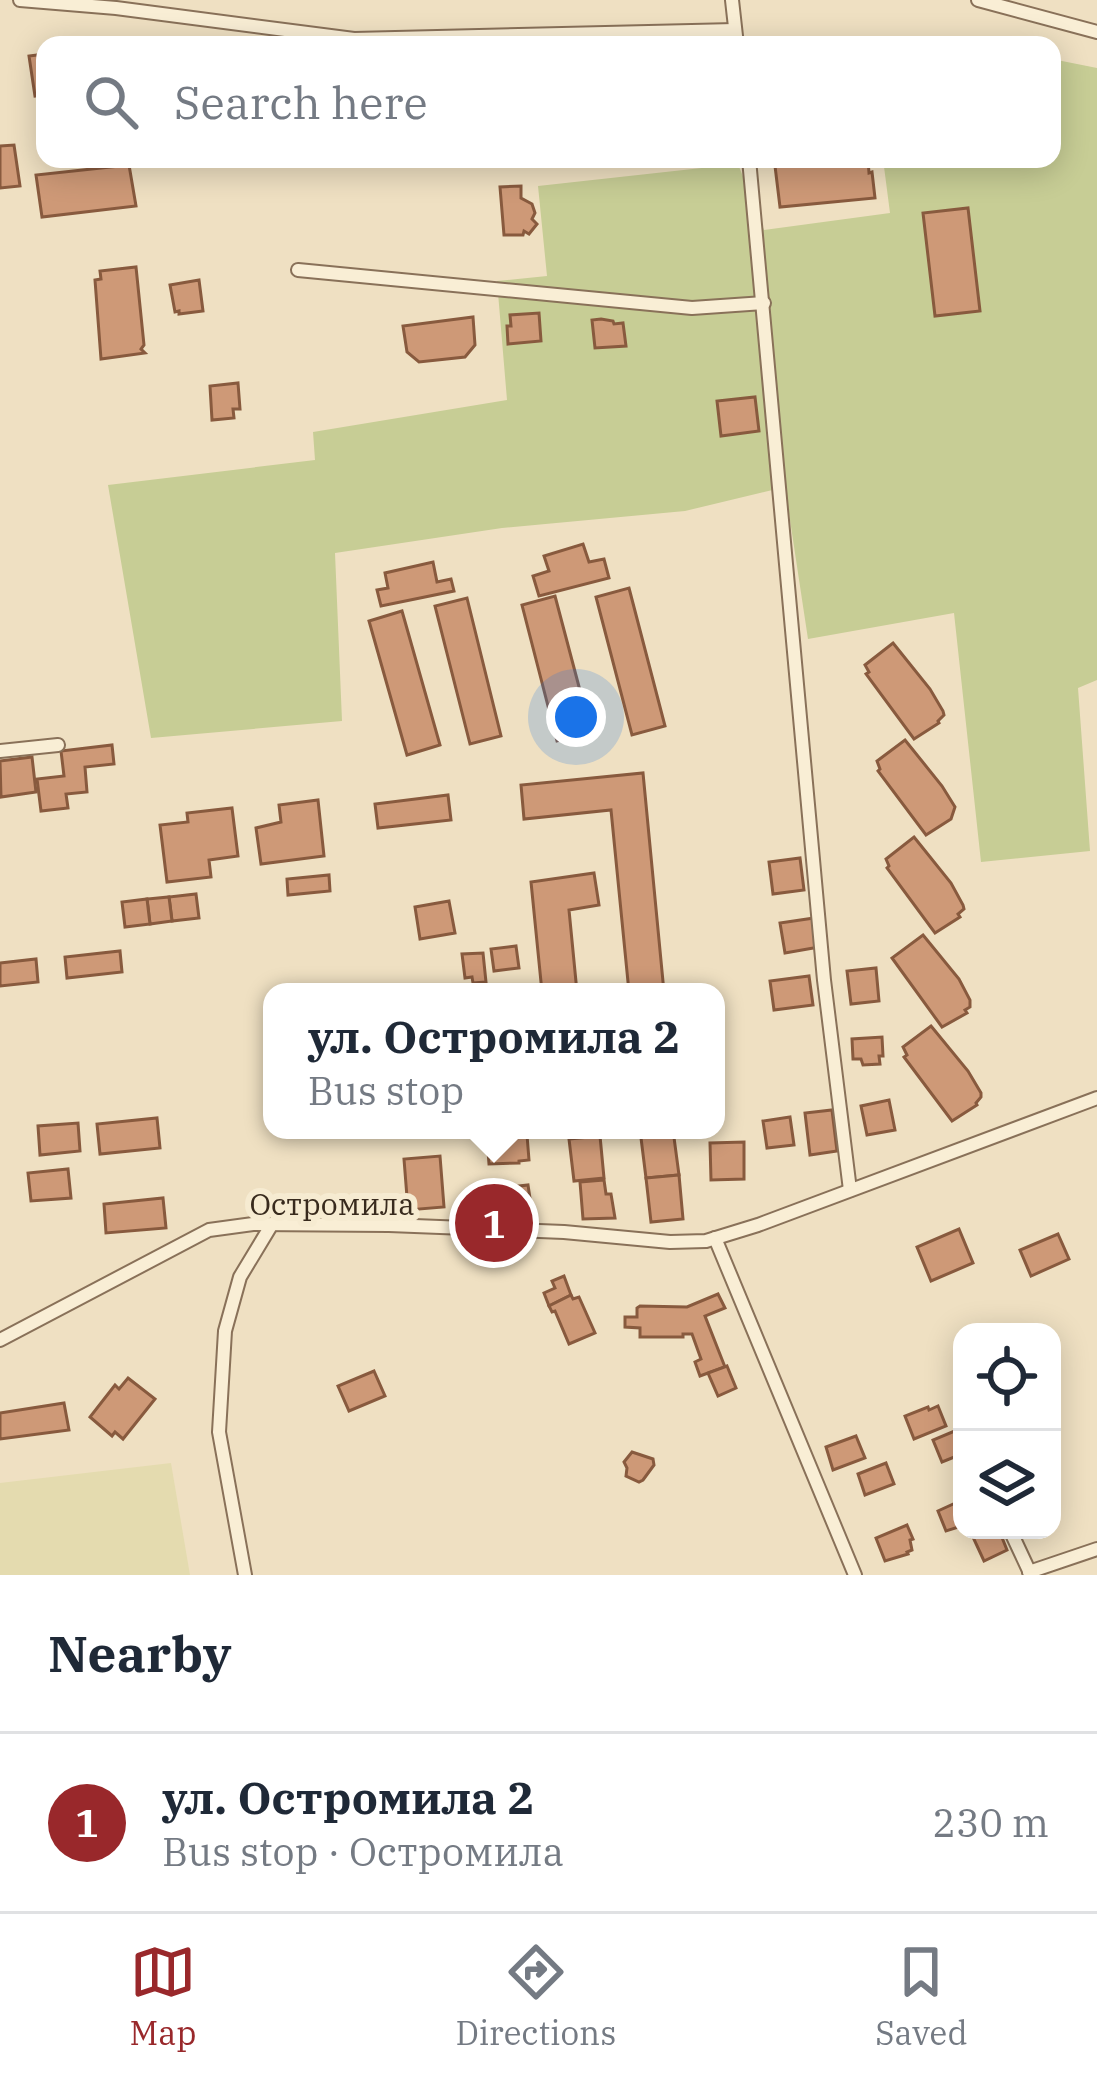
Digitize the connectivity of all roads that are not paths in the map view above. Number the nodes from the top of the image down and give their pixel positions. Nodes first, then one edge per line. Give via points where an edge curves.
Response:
1 (20, 0) edge
2 (732, 0) edge
3 (978, 0) edge
4 (1097, 32) edge
5 (331, 36) edge
6 (736, 36) edge
7 (750, 168) edge
8 (298, 270) dead end
9 (764, 303) junction
10 (58, 745) dead end
11 (0, 751) edge
12 (1097, 1098) edge
13 (850, 1190) junction
14 (272, 1224) junction
15 (715, 1238) junction
16 (0, 1340) edge
17 (1014, 1539) edge
18 (1097, 1549) edge
19 (1030, 1573) edge
20 (244, 1575) edge
21 (855, 1575) edge

1 - 5 street
2 - 6 street
3 - 4 street
7 - 9 street
8 - 9 street via 692,308
9 - 13 street
10 - 11 street
12 - 13 street, Остромила
13 - 15 street, Остромила
14 - 15 street, Остромила
14 - 16 street, Остромила via 209,1230
14 - 20 street via 240,1276 225,1331 219,1432
15 - 21 street
17 - 19 street
18 - 19 street

